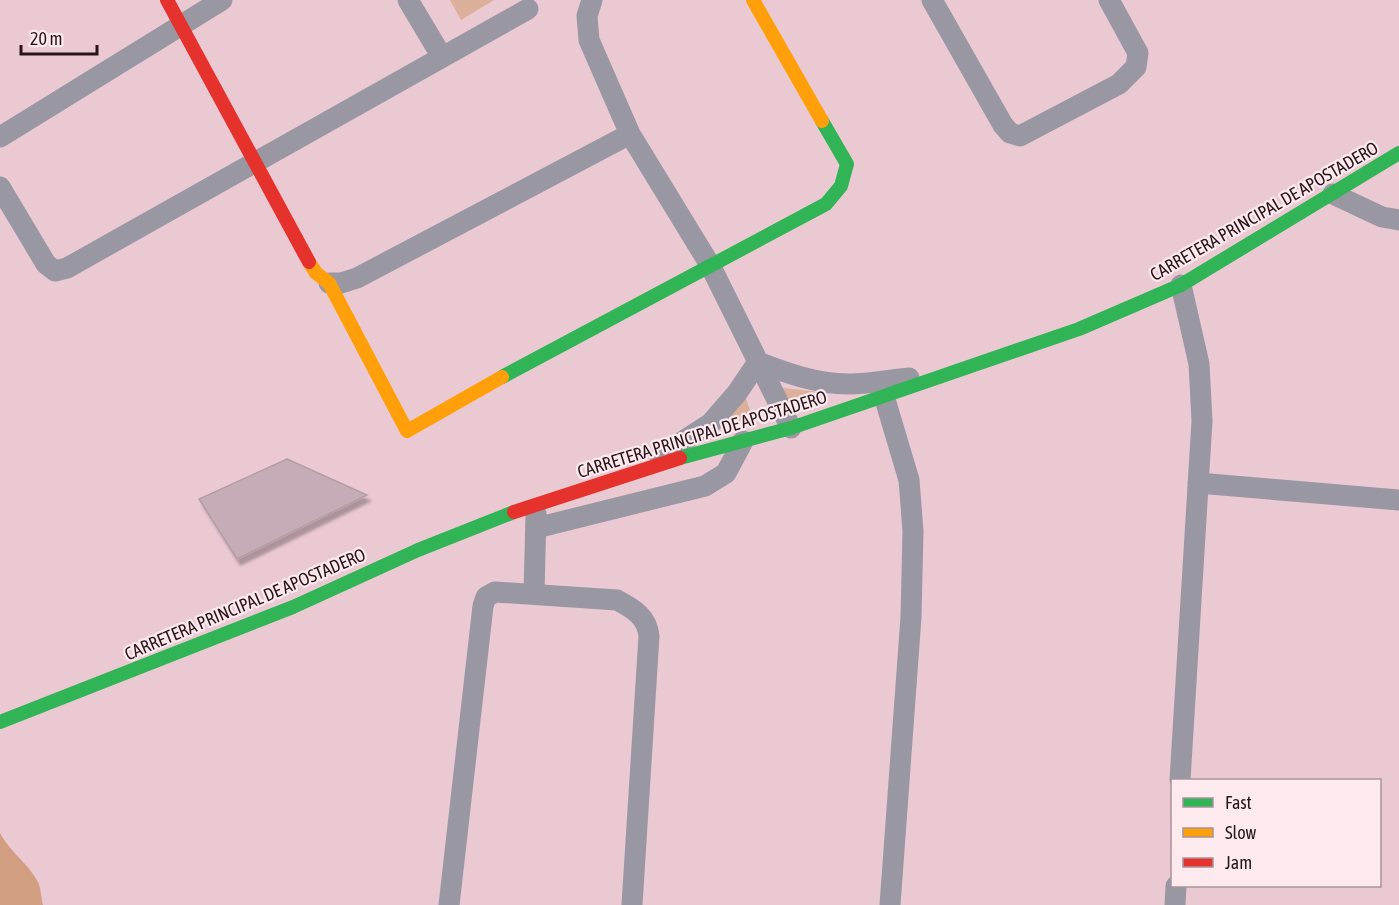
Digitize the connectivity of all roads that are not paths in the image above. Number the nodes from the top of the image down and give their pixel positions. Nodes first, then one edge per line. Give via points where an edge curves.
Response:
1 (167, 0) edge
2 (222, 0) edge
3 (408, 0) edge
4 (592, 0) edge
5 (753, 0) edge
6 (932, 0) edge
7 (1109, 0) edge
8 (528, 9) dead end
9 (181, 26) junction
10 (442, 57) junction
11 (630, 134) junction
12 (0, 137) edge
13 (1399, 153) edge
14 (254, 162) junction
15 (0, 186) edge
16 (1333, 194) junction
17 (1399, 220) edge
18 (710, 265) junction
19 (329, 282) junction
20 (1180, 285) junction
21 (758, 362) junction
22 (945, 375) junction
23 (884, 396) junction
24 (790, 428) junction
25 (743, 441) junction
26 (632, 473) junction
27 (1198, 483) junction
28 (1399, 500) edge
29 (536, 504) junction
30 (536, 528) junction
31 (534, 594) junction
32 (0, 722) edge
33 (1180, 779) edge
34 (1176, 887) edge
35 (449, 905) edge
36 (632, 905) edge
37 (890, 905) edge
38 (1175, 905) edge

1 - 9 street
2 - 9 street
3 - 10 street
4 - 11 street via 587,16 589,40
5 - 18 street via 847,164 847,178 826,204
6 - 7 street via 1003,125 1020,136 1119,84 1136,67 1138,53
8 - 10 street
9 - 12 street
9 - 14 street
10 - 14 street
11 - 18 street
11 - 19 street via 357,278
13 - 16 street, CARRETERA PRINCIPAL DE APOSTADERO
14 - 15 street via 67,268 55,271 46,264
14 - 19 street via 301,249 316,273
16 - 17 street via 1382,217
16 - 20 street, CARRETERA PRINCIPAL DE APOSTADERO
18 - 19 street via 407,431
18 - 21 street
20 - 22 street, CARRETERA PRINCIPAL DE APOSTADERO via 1079,329
20 - 27 street via 1199,364 1202,421
21 - 22 street via 785,373 848,384
21 - 24 street
21 - 26 street via 711,423
22 - 23 street, CARRETERA PRINCIPAL DE APOSTADERO
23 - 24 street, CARRETERA PRINCIPAL DE APOSTADERO
23 - 37 street via 909,480 913,531 911,616
24 - 25 street, CARRETERA PRINCIPAL DE APOSTADERO
25 - 26 street, CARRETERA PRINCIPAL DE APOSTADERO
25 - 30 street via 726,473 705,486
26 - 29 street, CARRETERA PRINCIPAL DE APOSTADERO
27 - 28 street
27 - 33 street
29 - 30 street
29 - 32 street, CARRETERA PRINCIPAL DE APOSTADERO via 418,550 292,607
30 - 31 street
31 - 35 street via 495,592 486,597 483,606
31 - 36 street via 617,600 634,609 648,624
34 - 38 street

